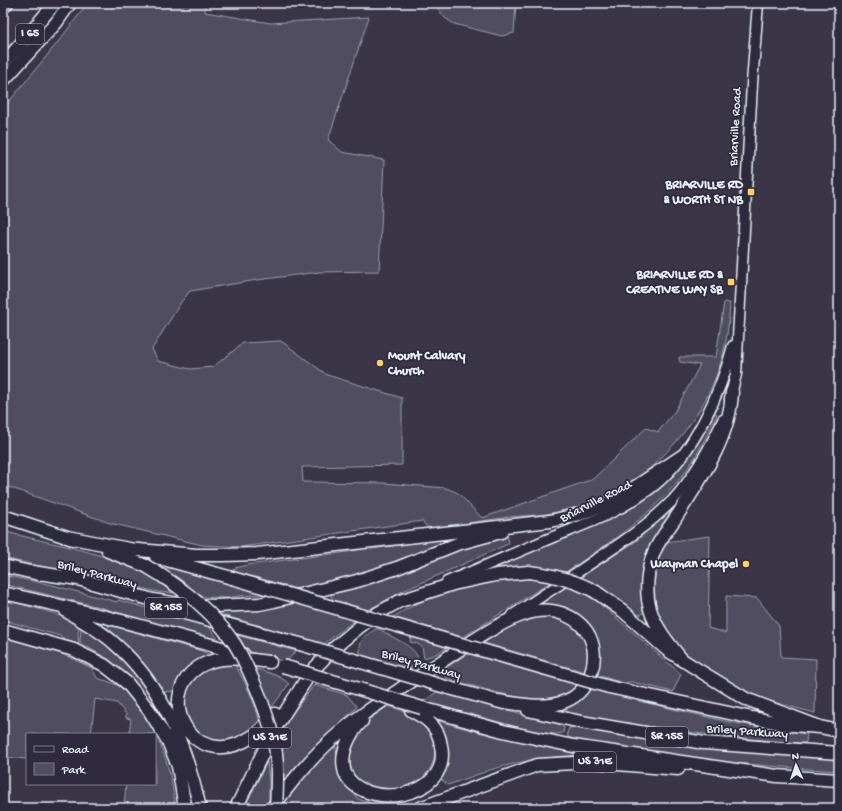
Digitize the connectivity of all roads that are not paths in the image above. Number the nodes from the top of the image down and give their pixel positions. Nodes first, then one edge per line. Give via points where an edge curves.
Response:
1 (7, 3) edge
2 (55, 3) edge
3 (70, 3) edge
4 (758, 3) edge
5 (3, 7) edge
6 (3, 63) edge
7 (3, 81) edge
8 (738, 324) junction
9 (732, 392) junction
10 (682, 456) junction
11 (3, 516) edge
12 (532, 522) junction
13 (67, 537) junction
14 (127, 548) junction
15 (3, 566) edge
16 (32, 572) junction
17 (3, 593) edge
18 (400, 601) junction
19 (52, 604) junction
20 (3, 630) edge
21 (490, 631) junction
22 (683, 660) junction
23 (270, 662) junction
24 (311, 672) junction
25 (498, 701) junction
26 (375, 707) junction
27 (417, 709) junction
28 (820, 727) junction
29 (839, 731) edge
30 (839, 752) edge
31 (777, 776) junction
32 (839, 780) edge
33 (185, 808) edge
34 (200, 808) edge
35 (236, 808) edge
36 (273, 808) edge
37 (276, 808) edge
38 (420, 808) edge

1 - 5 highway
2 - 6 highway, I 65
3 - 7 highway via 56,23
4 - 8 main road, Briarville Road
8 - 9 main road, Briarville Road via 736,374
8 - 10 main road, Briarville Road via 727,369 713,404
9 - 21 main road, Briarville Road via 712,444 674,499 626,540
9 - 22 highway via 731,408 719,443 701,478 654,551 650,565 650,608 661,632
10 - 12 highway via 614,501 564,518
10 - 18 main road, Briarville Road via 669,472 627,504 595,520
11 - 13 highway
12 - 14 highway via 257,554 196,555
12 - 16 highway via 457,544 357,581 259,604 185,605
13 - 14 highway
13 - 37 highway, bridge via 113,552 172,581 207,611 234,644 247,666 267,713 276,754
14 - 28 highway, bridge via 610,687 752,718
15 - 16 highway, Briley Parkway / SR 155
16 - 25 highway, Briley Parkway / SR 155, bridge via 300,644
17 - 19 highway, SR 155
18 - 22 highway, US 31E, bridge via 453,584 496,575 528,572 562,578 596,592
18 - 24 highway, US 31E via 358,628
19 - 23 highway, SR 155
19 - 34 highway via 114,642 152,685 180,740 192,773
20 - 33 highway via 74,650 104,665 127,683 149,710 168,741 178,766
21 - 25 highway via 529,613 556,612 576,621 586,630 594,654 592,672 586,684 577,695 567,701 536,706
21 - 26 highway via 439,662
22 - 28 highway, US 31E via 746,699
23 - 24 highway via 221,659 193,672 183,687 179,700 183,722 191,735 205,744 220,747 244,741 262,729
23 - 27 highway, SR 155, bridge via 384,696
24 - 35 highway, US 31E via 275,728
25 - 30 highway, Briley Parkway / SR 155 via 581,722 704,743
26 - 27 highway via 349,737 344,750 344,769 348,781 357,792 369,800 390,804 424,791 432,782 441,763 442,751 437,732
26 - 36 highway via 344,728 294,778
27 - 31 highway, SR 155 via 573,746
28 - 29 highway, US 31E
31 - 32 highway, US 31E
31 - 38 highway, US 31E via 593,762 537,765

